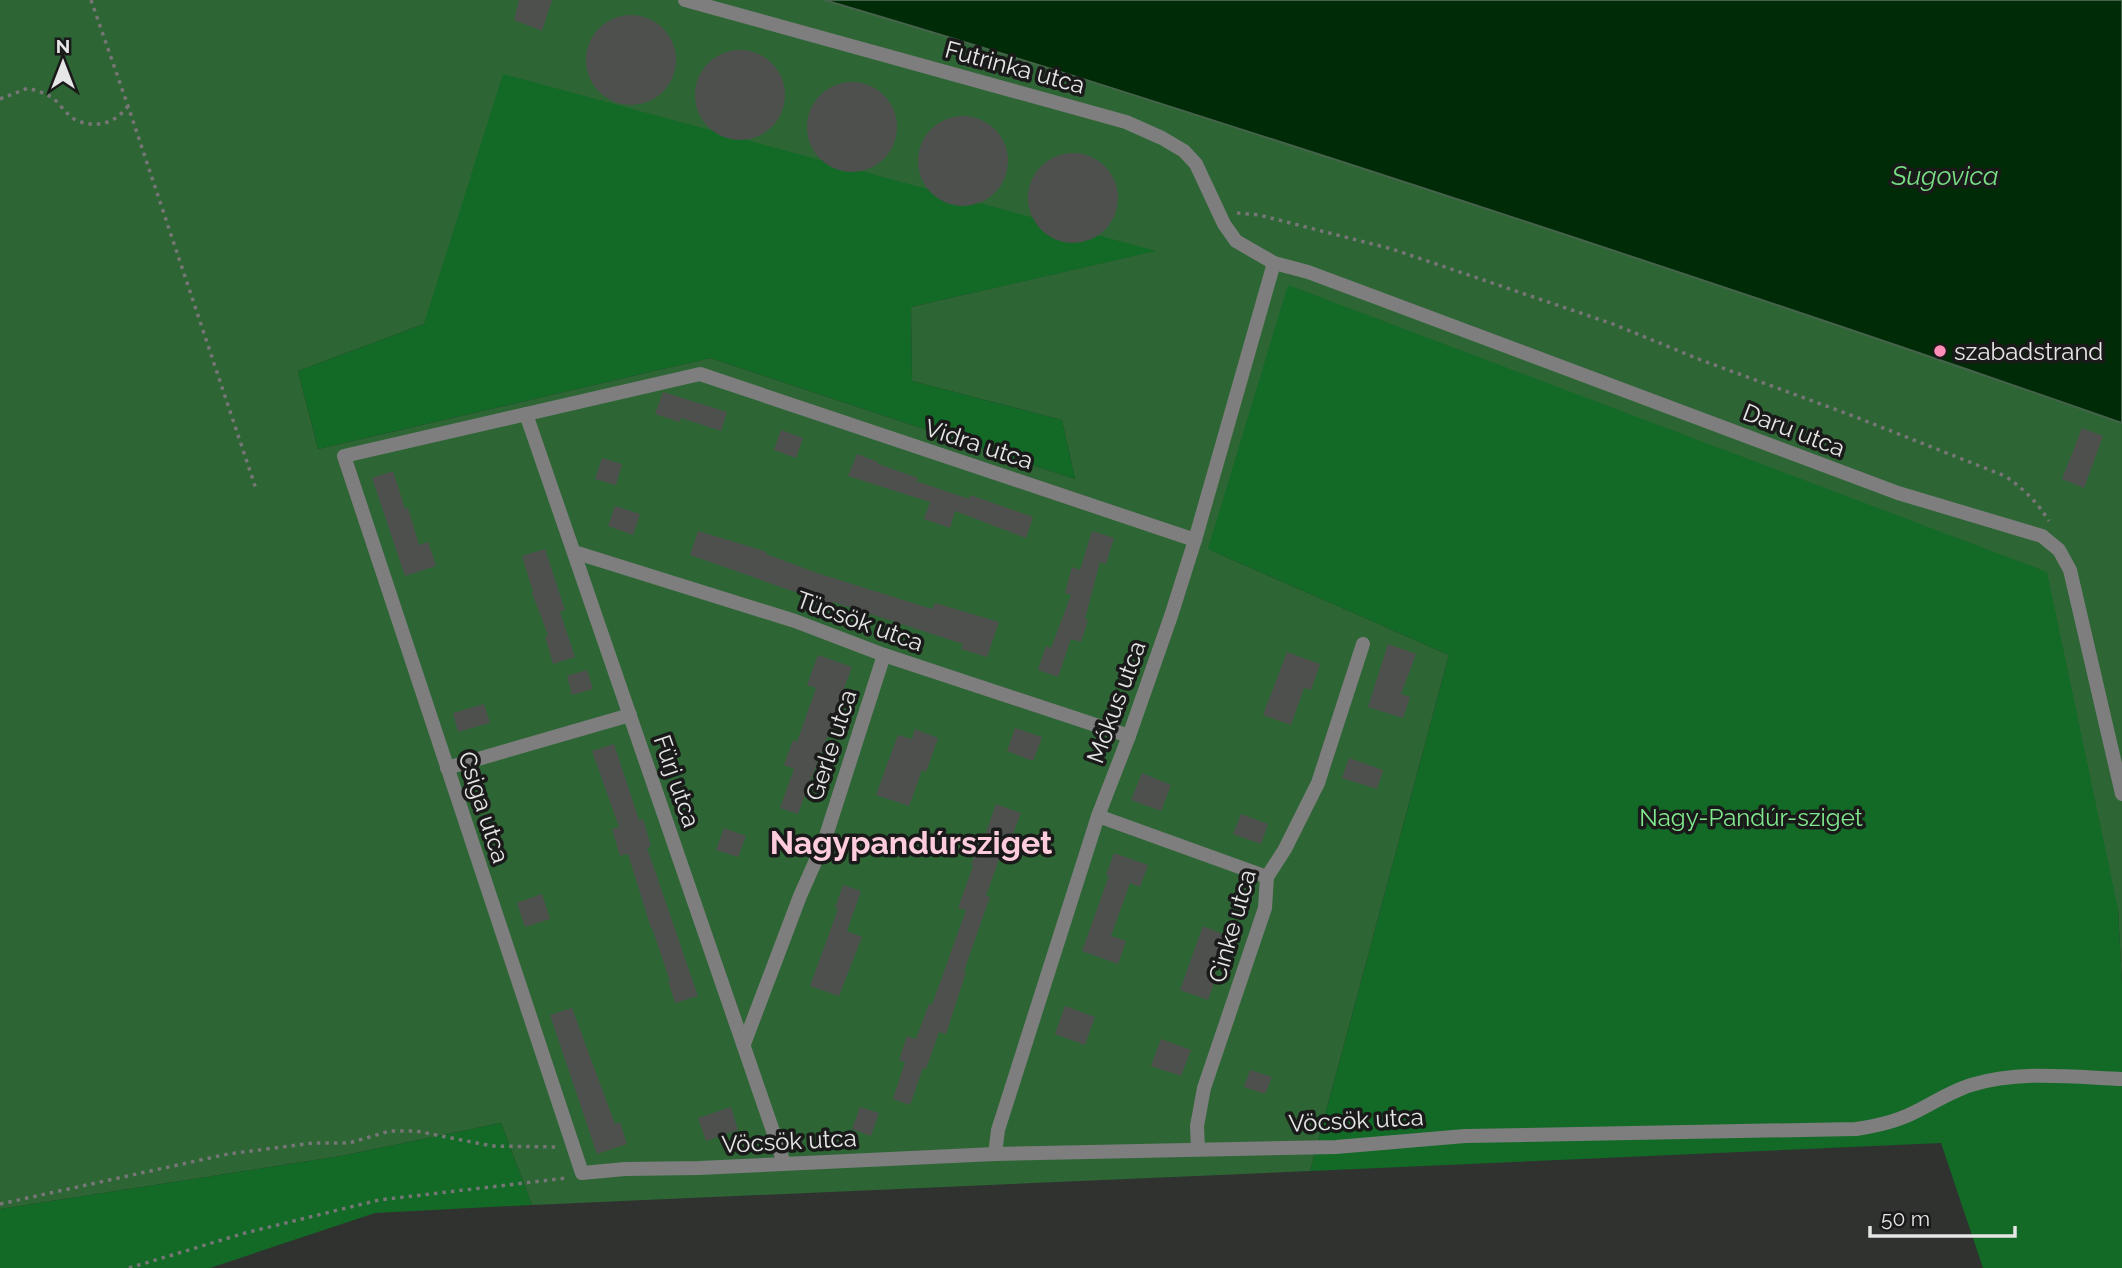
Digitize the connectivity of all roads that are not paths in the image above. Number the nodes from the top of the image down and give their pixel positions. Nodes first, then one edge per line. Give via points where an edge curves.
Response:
1 (685, 0) edge
2 (1273, 263) junction
3 (526, 414) junction
4 (344, 456) joint
5 (1195, 540) junction
6 (574, 552) junction
7 (1363, 644) dead end
8 (884, 656) junction
9 (630, 715) junction
10 (1129, 736) junction
11 (447, 768) junction
12 (2122, 794) edge
13 (1098, 816) junction
14 (1267, 877) junction
15 (744, 1044) junction
16 (2122, 1079) edge
17 (1198, 1149) junction
18 (995, 1154) junction
19 (784, 1164) junction
20 (582, 1173) joint

1 - 2 street, Futrinka utca via 1126,122 1162,138 1196,164 1236,242
2 - 5 street, Mókus utca
2 - 12 street, Daru utca via 1308,272 1898,493 2042,536 2070,570
3 - 4 street, Vidra utca
3 - 5 street, Vidra utca via 700,374
3 - 6 street, Fürj utca
4 - 11 street, Csiga utca
5 - 10 street, Mókus utca
6 - 8 street, Tücsök utca via 796,621
6 - 9 street, Fürj utca
7 - 14 street, Cinke utca via 1318,783
8 - 10 street, Tücsök utca
8 - 15 street, Gerle utca via 824,842
9 - 11 street
9 - 15 street, Fürj utca
10 - 13 street, Mókus utca
11 - 20 street, Csiga utca
13 - 14 street
13 - 18 street, Mókus utca via 998,1130
14 - 17 street, Cinke utca via 1265,908 1204,1088
15 - 19 street, Fürj utca
16 - 17 street, Vöcsök utca via 1993,1079 1968,1085 1910,1115 1856,1129 1465,1136 1336,1147
17 - 18 street, Vöcsök utca
18 - 19 street, Vöcsök utca
19 - 20 street, Vöcsök utca

